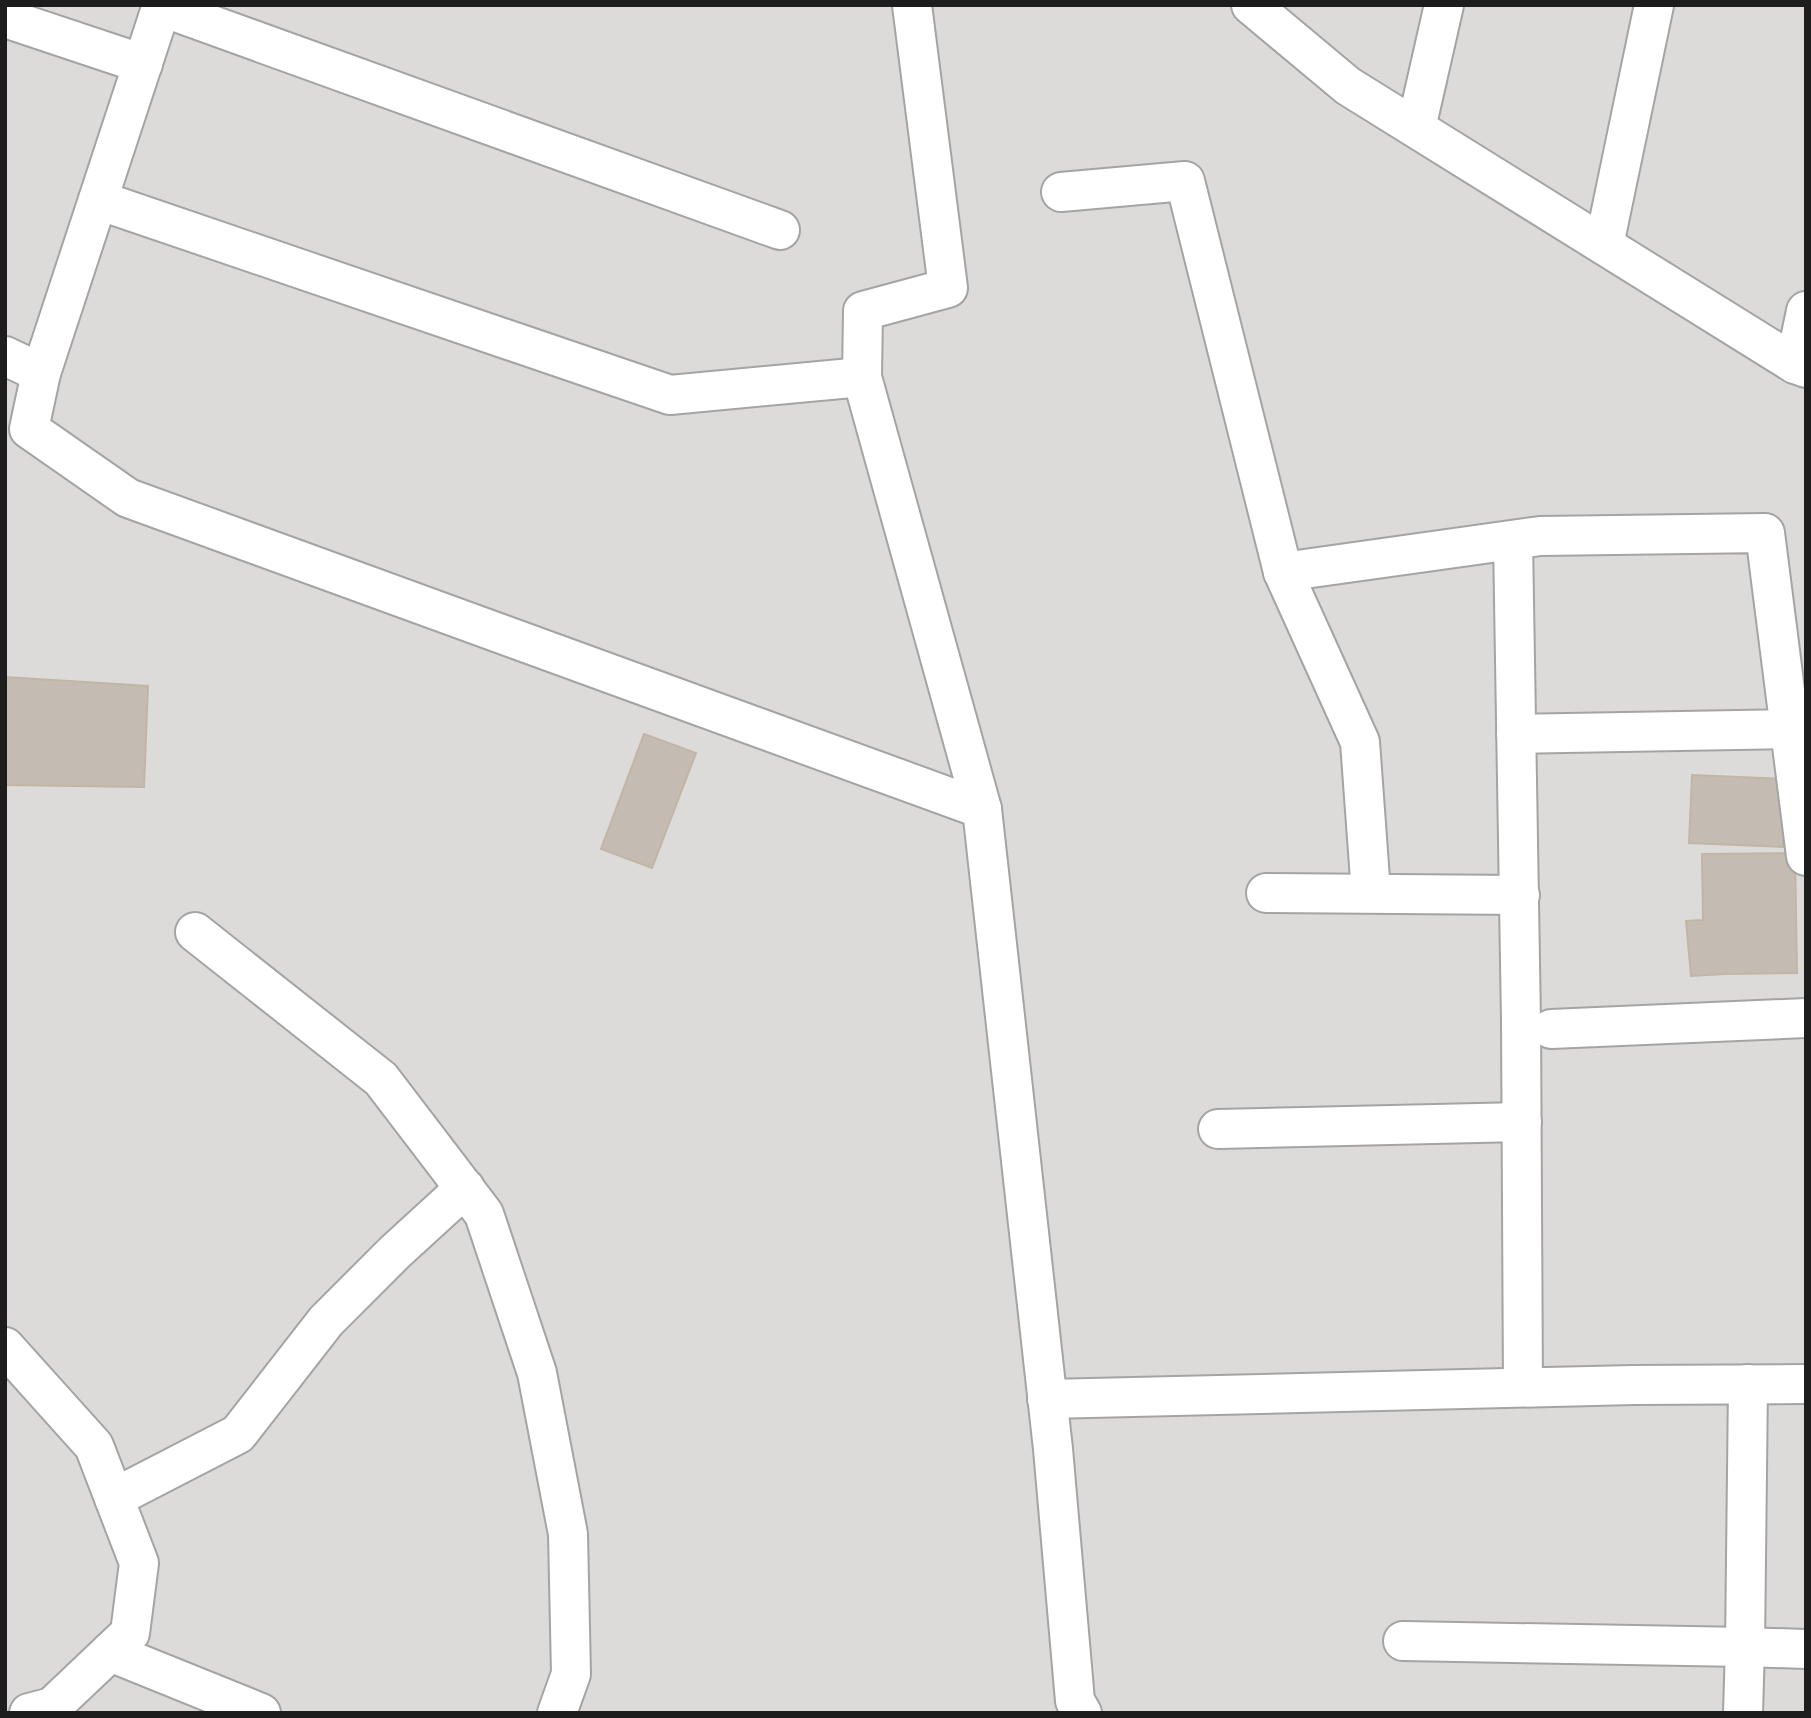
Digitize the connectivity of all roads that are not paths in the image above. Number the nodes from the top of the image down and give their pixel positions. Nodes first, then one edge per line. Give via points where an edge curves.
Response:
1 (912, 5) edge
2 (1251, 5) edge
3 (1444, 5) edge
4 (1654, 5) edge
5 (162, 6) edge
6 (5, 18) edge
7 (143, 64) junction
8 (1416, 128) junction
9 (1062, 192) dead end
10 (98, 200) junction
11 (780, 230) dead end
12 (1604, 245) junction
13 (1806, 311) edge
14 (5, 356) edge
15 (1800, 366) edge
16 (41, 373) junction
17 (862, 377) junction
18 (1513, 540) junction
19 (1283, 572) junction
20 (1789, 729) junction
21 (1516, 734) junction
22 (982, 809) junction
23 (1806, 856) edge
24 (1266, 893) dead end
25 (1371, 893) junction
26 (1520, 895) junction
27 (195, 932) dead end
28 (1806, 1018) edge
29 (1551, 1029) dead end
30 (1522, 1122) junction
31 (1218, 1129) dead end
32 (464, 1188) junction
33 (5, 1347) edge
34 (1748, 1384) junction
35 (1806, 1384) edge
36 (1523, 1387) junction
37 (1048, 1399) junction
38 (114, 1498) junction
39 (1403, 1641) dead end
40 (1745, 1647) junction
41 (1806, 1649) edge
42 (110, 1652) junction
43 (29, 1713) edge
44 (261, 1713) edge
45 (557, 1713) edge
46 (1082, 1713) edge
47 (1743, 1713) edge

1 - 17 street via 948,288 863,311
2 - 8 street via 1349,86
3 - 8 street
4 - 12 street
5 - 7 street
5 - 11 street
6 - 7 street
7 - 10 street
8 - 12 street
9 - 19 street via 1185,181
10 - 16 street
10 - 17 street via 670,395
12 - 15 street
13 - 15 street
14 - 16 street
16 - 22 street via 29,429 128,498
17 - 22 street
18 - 19 street
18 - 20 street via 1765,533
18 - 21 street
19 - 25 street via 1360,741
20 - 21 street
20 - 23 street
21 - 26 street
22 - 37 street
24 - 25 street
25 - 26 street
26 - 30 street
27 - 32 street via 381,1079
28 - 29 street
30 - 31 street
30 - 36 street
32 - 38 street via 326,1321 238,1434
32 - 45 street via 484,1214 537,1373 568,1534 571,1674
33 - 38 street via 94,1446
34 - 35 street
34 - 36 street
34 - 40 street
36 - 37 street
37 - 46 street via 1075,1701
38 - 42 street via 139,1563 131,1633
39 - 40 street
40 - 41 street
40 - 47 street
42 - 43 street via 52,1707
42 - 44 street

